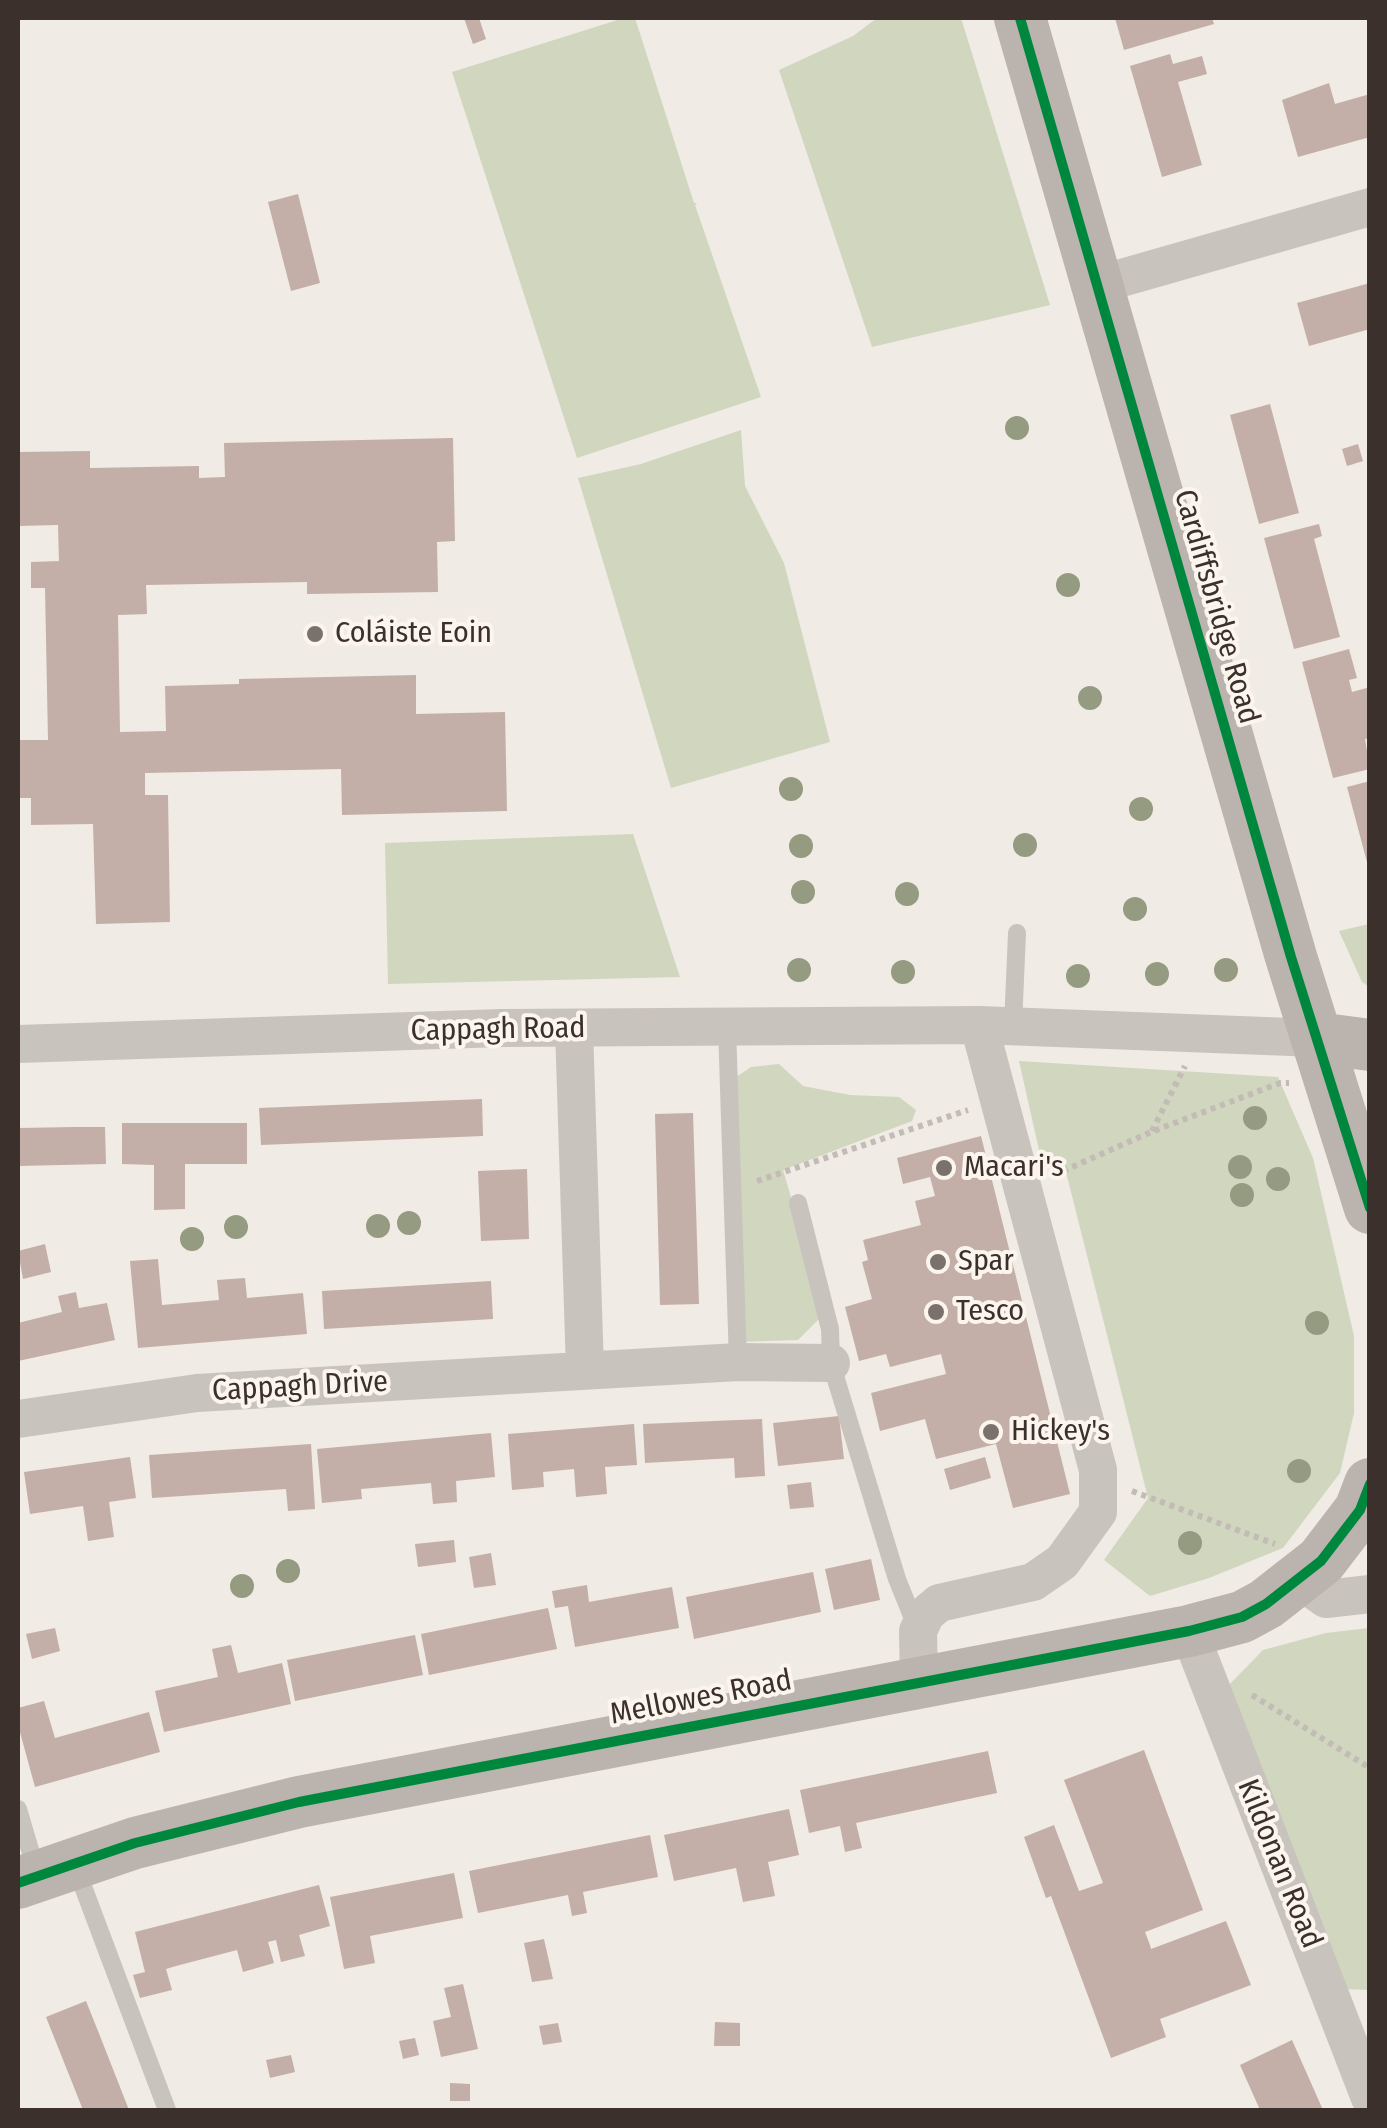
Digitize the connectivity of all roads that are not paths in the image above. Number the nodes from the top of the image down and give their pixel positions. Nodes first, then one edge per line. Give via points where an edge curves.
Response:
1 (1020, 18) edge
2 (1370, 207) edge
3 (1097, 285) junction
4 (1017, 933) dead end
5 (996, 1026) junction
6 (727, 1027) junction
7 (574, 1028) junction
8 (1316, 1038) junction
9 (18, 1044) edge
10 (1370, 1044) edge
11 (798, 1203) dead end
12 (1370, 1208) edge
13 (738, 1362) junction
14 (831, 1364) junction
15 (585, 1370) junction
16 (18, 1419) edge
17 (1365, 1498) edge
18 (1310, 1570) junction
19 (1370, 1594) edge
20 (918, 1631) junction
21 (1189, 1631) junction
22 (919, 1682) junction
23 (18, 1808) edge
24 (43, 1874) edge
25 (1354, 2012) edge
26 (1370, 2098) edge
27 (167, 2110) edge

1 - 3 main road, Cardiffsbridge Road
2 - 3 street
3 - 8 main road, Cardiffsbridge Road
4 - 5 lane
5 - 6 street, Cappagh Road
5 - 8 street, Cappagh Road
5 - 20 street via 999,1100 1098,1478 1098,1512 1062,1562 1033,1582 940,1603
6 - 7 street, Cappagh Road
6 - 13 lane
7 - 9 street, Cappagh Road
7 - 15 street
8 - 10 main road, Cappagh Road
8 - 12 main road, Cardiffsbridge Road
11 - 14 lane via 830,1330
13 - 14 street, Cappagh Drive
13 - 15 street, Cappagh Drive
14 - 20 lane
15 - 16 street, Cappagh Drive via 197,1393
17 - 18 main road, Mellowes Road
18 - 19 street via 1326,1599
18 - 21 main road, Mellowes Road via 1242,1616
20 - 22 street
21 - 22 main road, Mellowes Road
21 - 25 street, Kildonan Road
22 - 24 main road, Mellowes Road via 299,1802 134,1843
23 - 24 lane
24 - 27 lane
25 - 26 street, Kildonan Road

